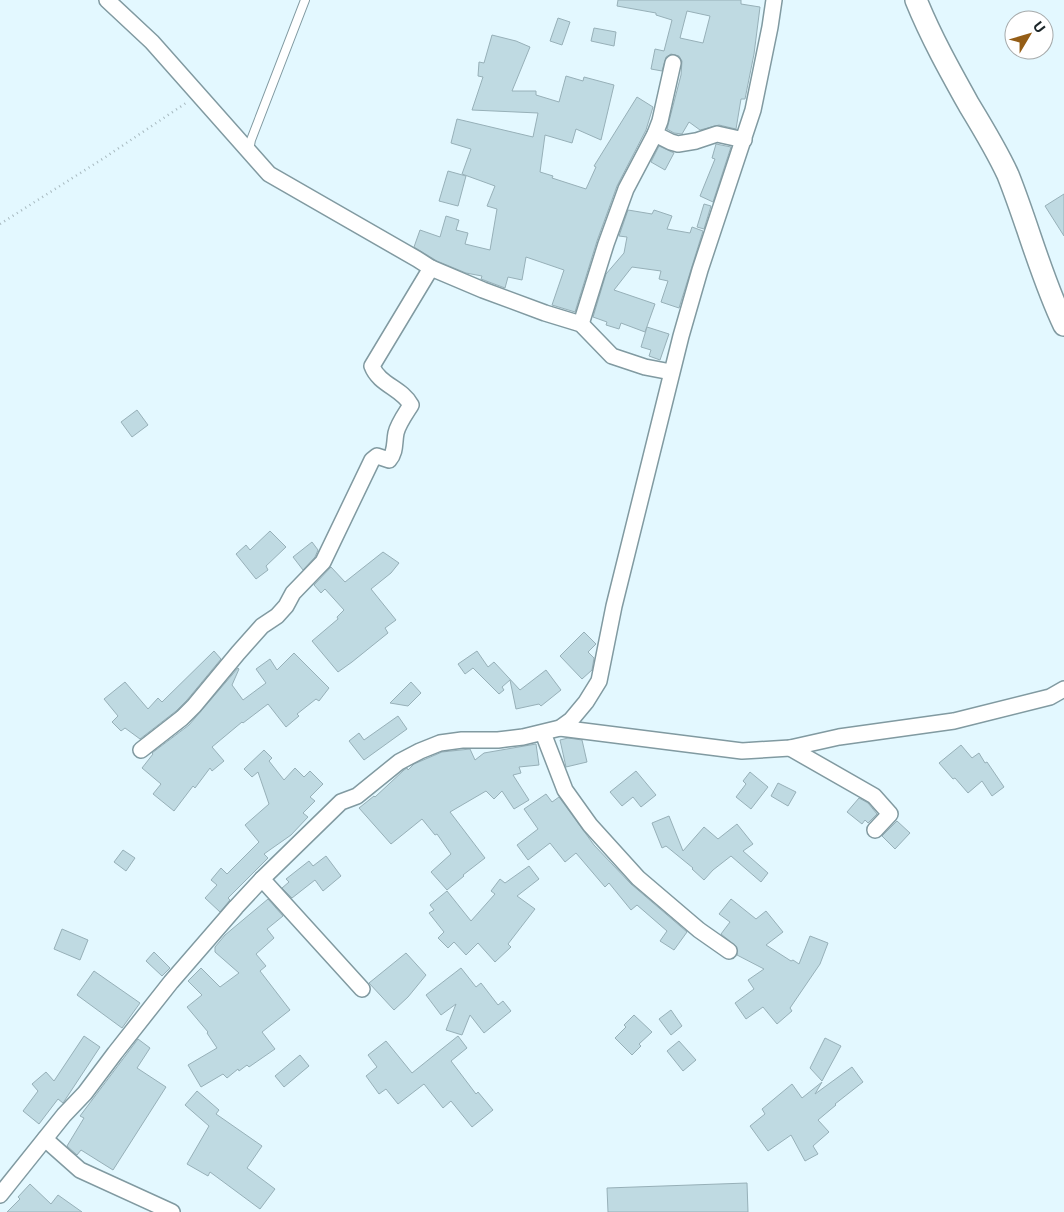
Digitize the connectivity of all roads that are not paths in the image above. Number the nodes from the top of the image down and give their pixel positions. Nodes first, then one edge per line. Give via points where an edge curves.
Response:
1 (107, 0) edge
2 (305, 0) edge
3 (774, 0) edge
4 (916, 0) edge
5 (673, 62) dead end
6 (655, 134) junction
7 (744, 140) junction
8 (249, 152) junction
9 (431, 268) junction
10 (581, 324) junction
11 (1064, 325) edge
12 (671, 372) junction
13 (1064, 688) edge
14 (560, 728) junction
15 (543, 734) junction
16 (790, 748) junction
17 (141, 750) dead end
18 (875, 830) dead end
19 (262, 879) junction
20 (729, 951) dead end
21 (362, 989) dead end
22 (45, 1139) junction
23 (0, 1195) edge
24 (172, 1212) edge

1 - 8 street via 152,42
2 - 8 lane
3 - 7 street via 753,110
4 - 11 street via 927,27 1008,176
5 - 6 street
6 - 7 street via 678,144 717,134
6 - 10 street via 626,189
7 - 12 street via 700,270
8 - 9 street via 269,174
9 - 10 street
9 - 17 street via 372,366 375,375 406,397 411,405 396,433 393,455 389,460 377,456 372,460 326,558 317,570 293,593 277,616 262,626 194,706
10 - 12 street via 612,356
12 - 14 street via 598,681 580,709
13 - 16 street via 1050,697 954,721 839,737
14 - 15 street
14 - 16 street via 742,751
15 - 19 street via 498,740 462,740 440,744 409,757 357,796 341,802
15 - 20 street via 565,790 590,825 638,878
16 - 18 street via 874,796 890,814
19 - 21 street
19 - 22 street via 171,982
22 - 23 street
22 - 24 street via 80,1170

